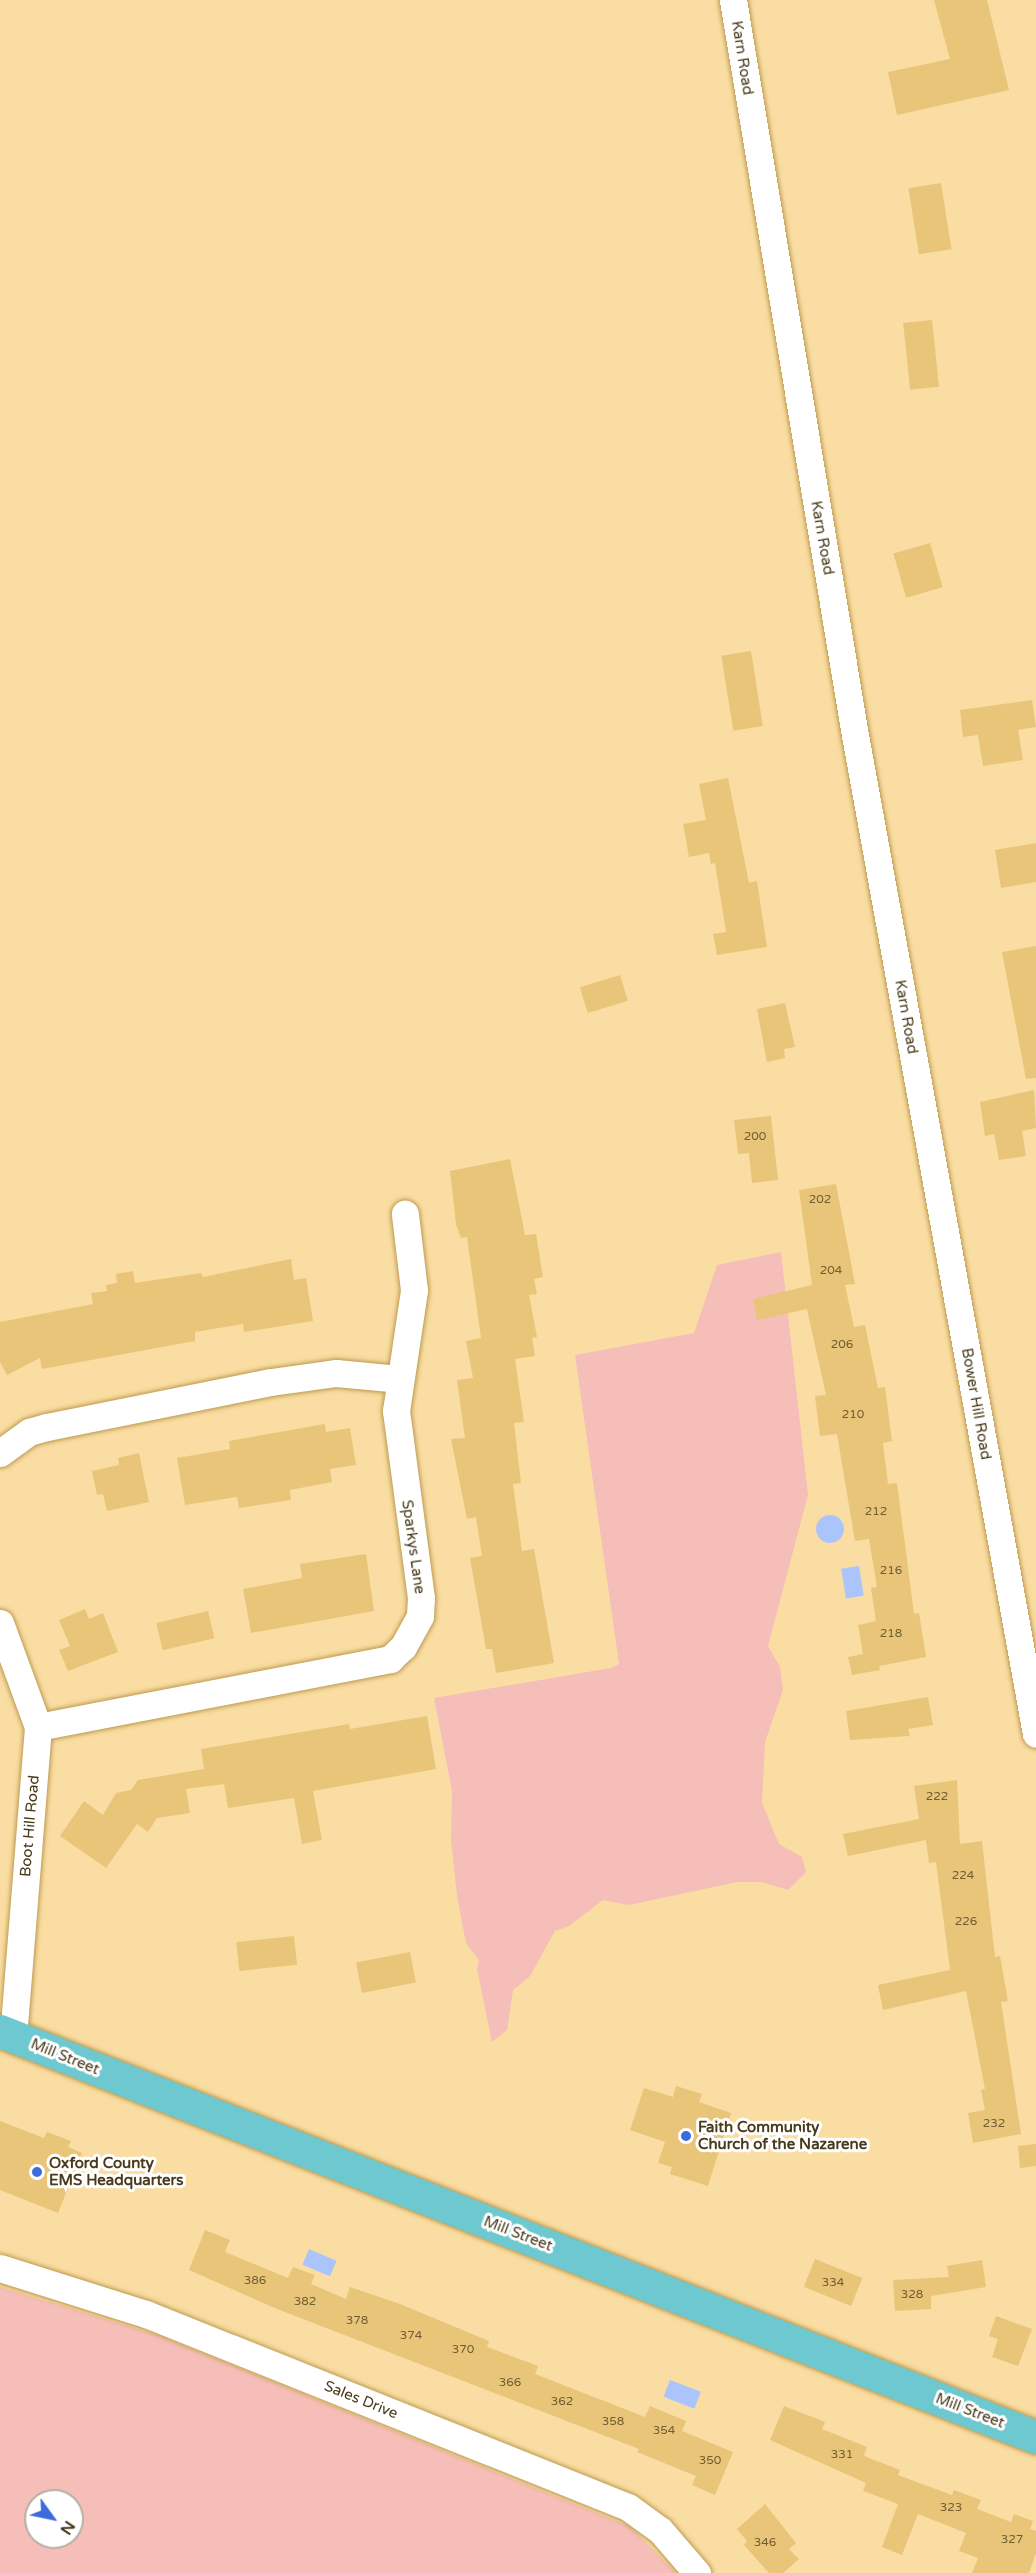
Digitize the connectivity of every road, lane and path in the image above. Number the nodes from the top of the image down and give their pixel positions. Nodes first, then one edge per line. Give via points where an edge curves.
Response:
1 (733, 0) edge
2 (916, 1075) joint
3 (405, 1214) dead end
4 (399, 1379) junction
5 (0, 1453) edge
6 (0, 1623) edge
7 (38, 1727) junction
8 (1036, 1734) edge
9 (7, 2034) edge
10 (0, 2268) edge
11 (1036, 2437) edge
12 (697, 2573) edge

1 - 2 street, Karn Road via 777,284
2 - 8 street, Bower Hill Road
3 - 4 street, Sparkys Lane via 414,1290
4 - 5 street via 336,1373 271,1383 29,1432
4 - 7 street, Sparkys Lane via 398,1444 421,1598 420,1616 403,1647 390,1659
6 - 7 street, Boot Hill Road
7 - 9 street, Boot Hill Road
9 - 11 main road, Mill Street
10 - 12 street, Sales Drive via 146,2314 628,2507 660,2530

